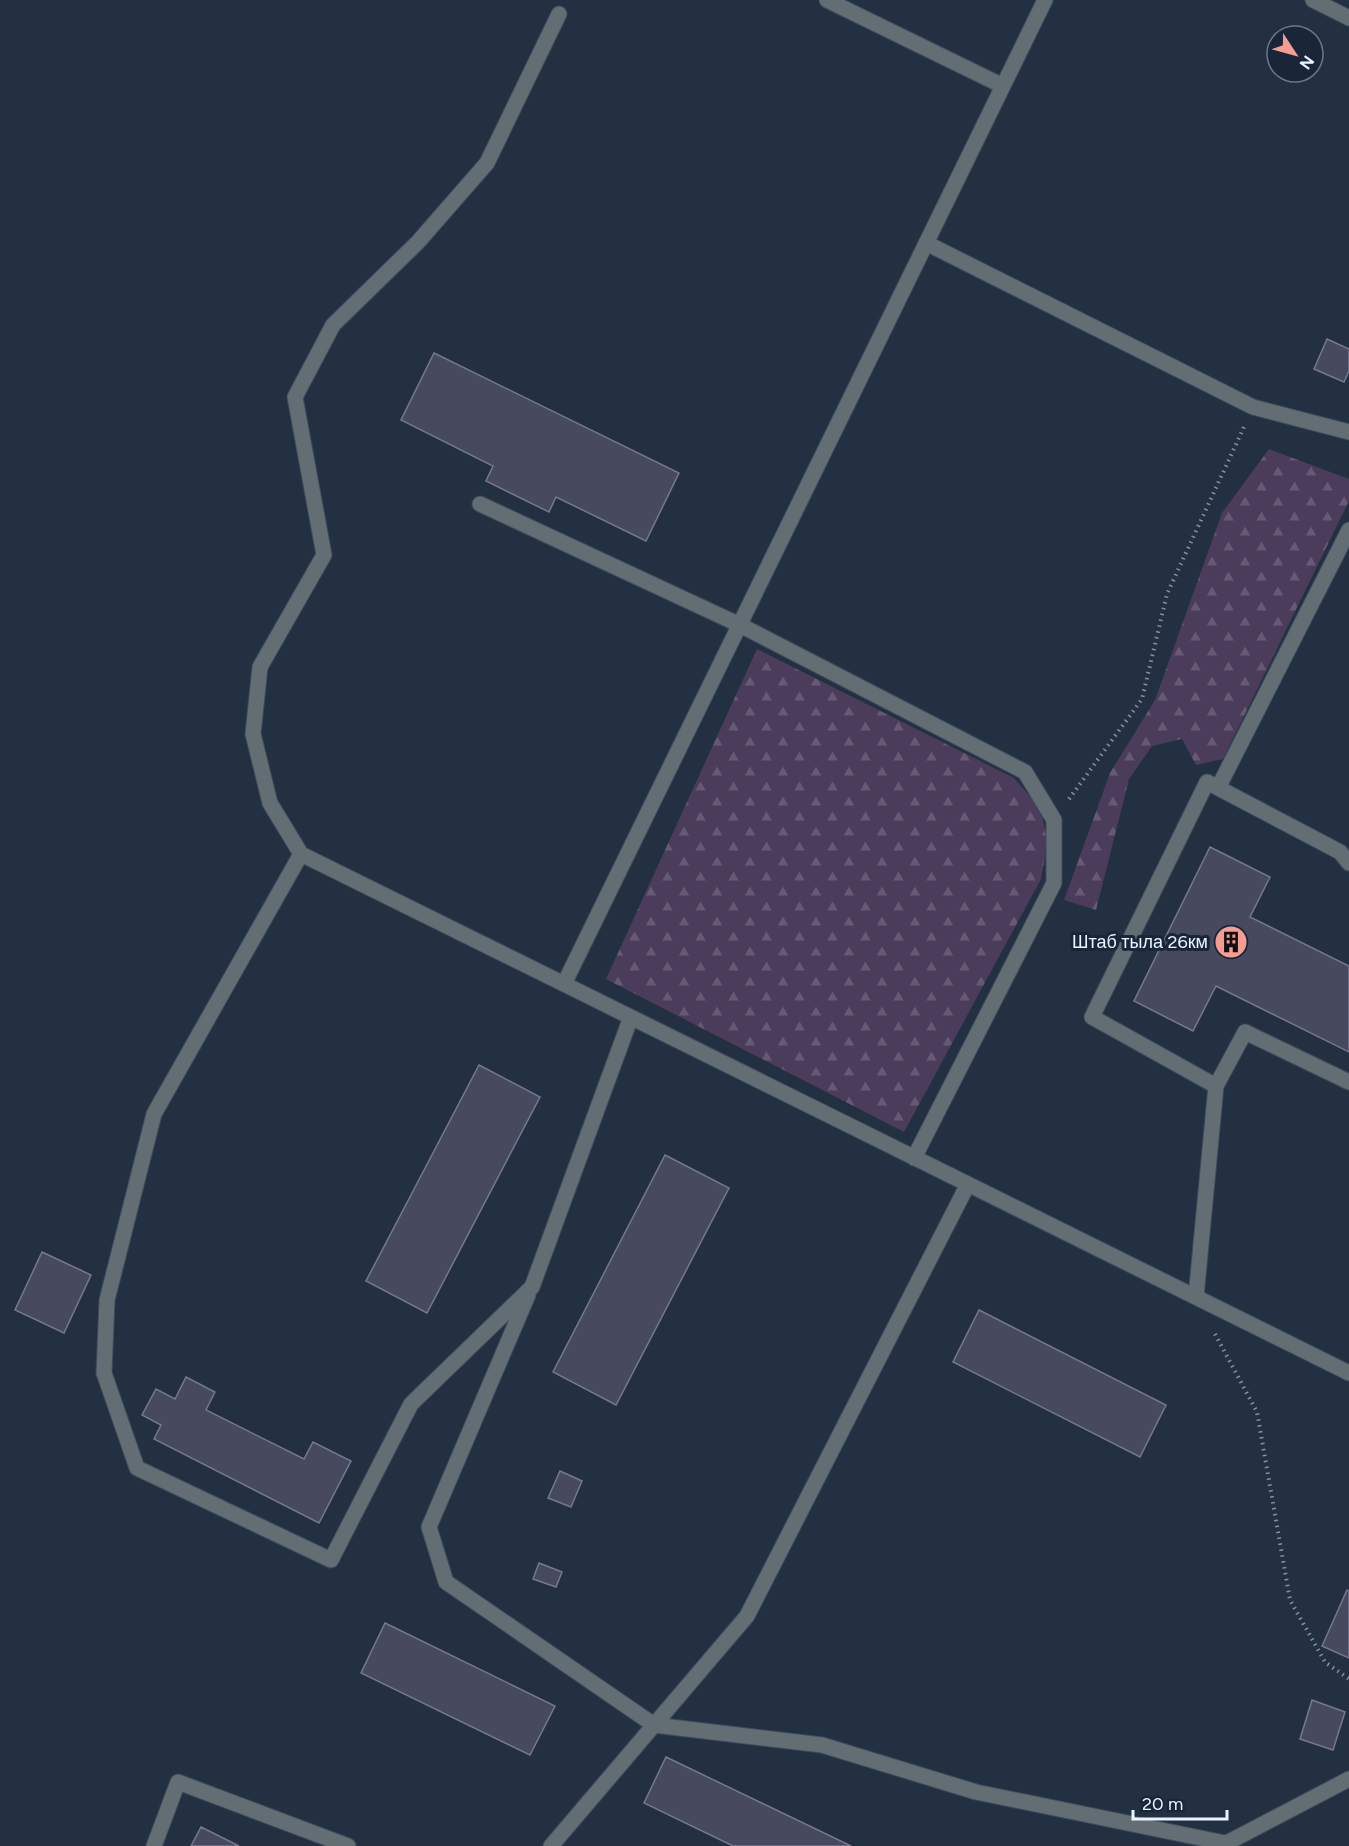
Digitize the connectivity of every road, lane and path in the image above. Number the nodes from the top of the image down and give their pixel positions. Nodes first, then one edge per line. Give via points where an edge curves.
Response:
1 (827, 0) edge
2 (1045, 0) edge
3 (1313, 0) edge
4 (559, 14) dead end
5 (1349, 18) edge
6 (1003, 86) junction
7 (926, 243) junction
8 (1253, 407) junction
9 (1349, 432) edge
10 (480, 504) dead end
11 (1349, 530) edge
12 (740, 626) junction
13 (1218, 788) junction
14 (1054, 820) junction
15 (301, 854) junction
16 (1349, 863) edge
17 (564, 984) junction
18 (631, 1017) junction
19 (1349, 1082) edge
20 (1216, 1086) junction
21 (914, 1158) junction
22 (968, 1184) junction
23 (532, 1287) junction
24 (1196, 1297) junction
25 (1349, 1374) edge
26 (1349, 1679) edge
27 (654, 1725) junction
28 (1349, 1779) edge
29 (1223, 1845) edge
30 (154, 1846) edge
31 (348, 1846) edge
32 (551, 1846) edge

1 - 6 lane
2 - 6 lane
3 - 5 lane
4 - 15 lane via 487,163 418,242 333,325 295,397 324,555 260,668 253,734 270,804
6 - 7 lane
7 - 8 lane
7 - 12 lane
8 - 9 lane
8 - 14 path via 1167,594 1142,699
10 - 12 lane
11 - 13 lane
12 - 14 lane via 1025,772
12 - 17 lane
13 - 16 lane via 1340,852
13 - 20 lane via 1207,782 1092,1017
14 - 21 lane via 1054,883
15 - 17 lane
15 - 23 lane via 154,1114 107,1300 104,1373 137,1468 331,1560 411,1404
17 - 18 lane
18 - 21 lane
18 - 23 lane
19 - 20 lane via 1245,1032
20 - 24 lane
21 - 22 lane
22 - 24 lane
22 - 27 lane via 747,1616
23 - 27 lane via 429,1527 446,1582
24 - 25 lane
24 - 26 path via 1257,1412 1290,1600 1325,1662
27 - 29 lane via 822,1745 976,1792
27 - 32 lane
28 - 29 lane
30 - 31 lane via 178,1782

